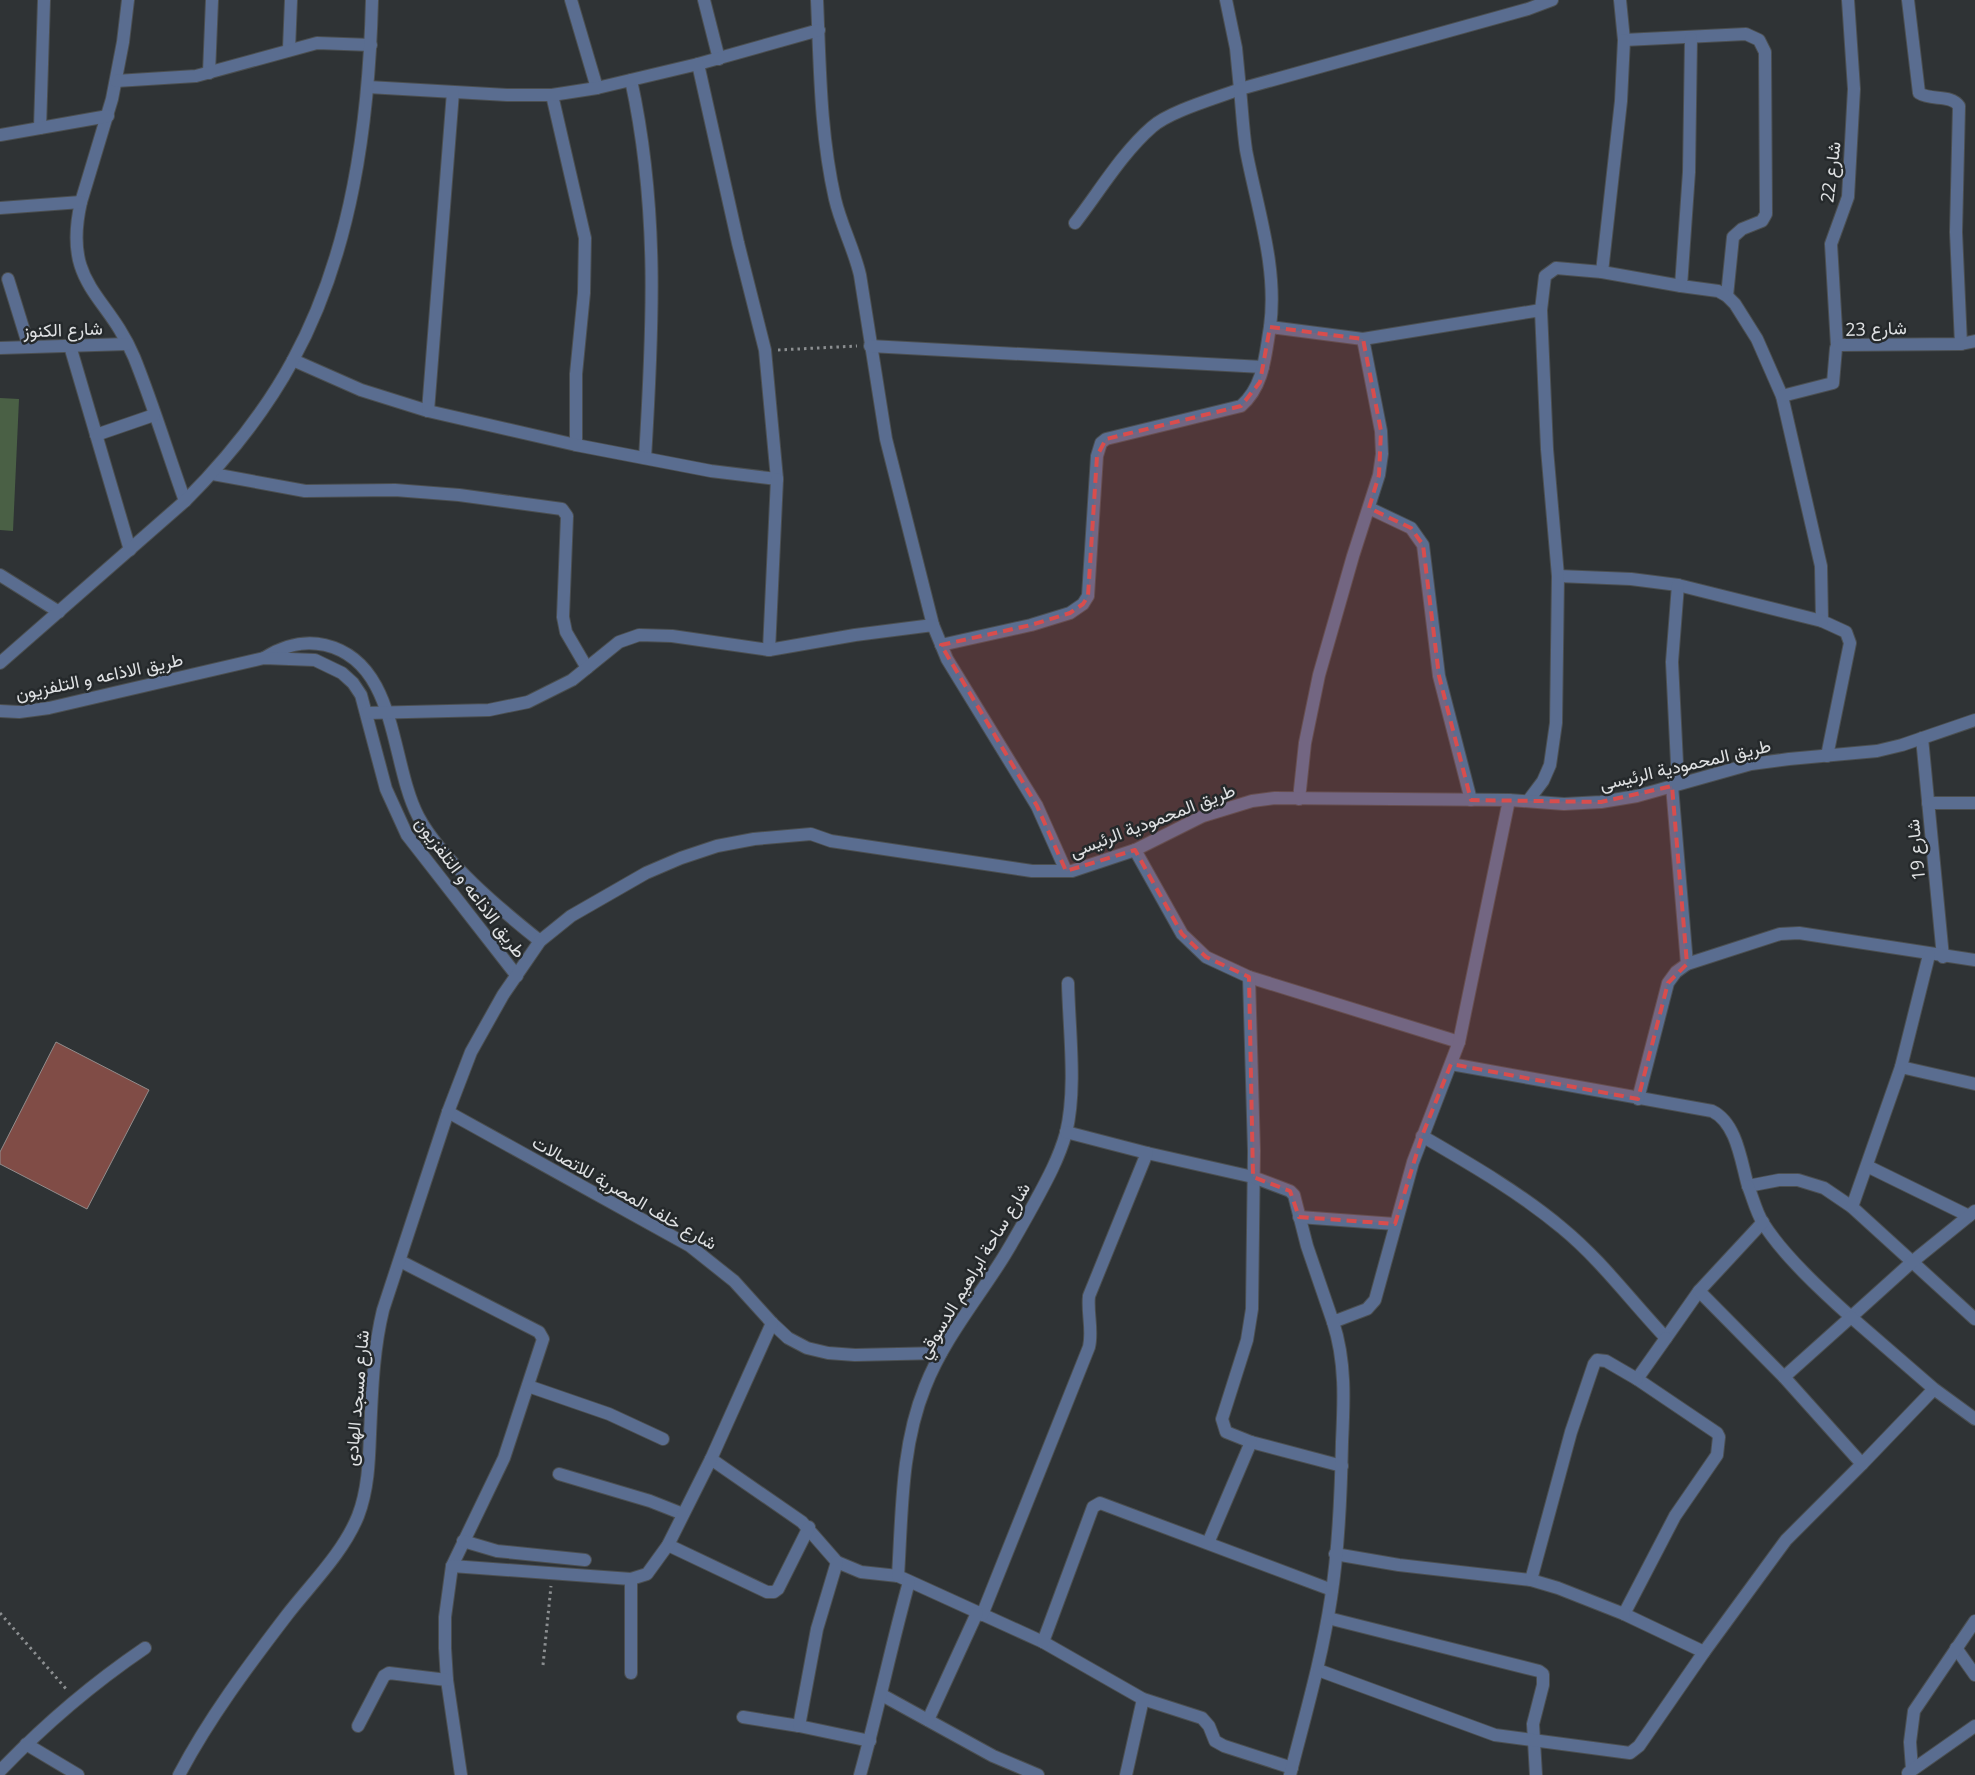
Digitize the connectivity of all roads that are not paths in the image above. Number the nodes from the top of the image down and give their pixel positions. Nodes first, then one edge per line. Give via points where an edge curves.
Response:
1 (44, 0) edge
2 (128, 0) edge
3 (212, 0) edge
4 (291, 0) edge
5 (372, 0) edge
6 (571, 0) edge
7 (704, 0) edge
8 (817, 0) edge
9 (1226, 0) edge
10 (1552, 0) edge
11 (1620, 0) edge
12 (1848, 0) edge
13 (1908, 0) edge
14 (818, 30) junction
15 (1691, 38) junction
16 (1624, 40) junction
17 (371, 45) junction
18 (289, 49) junction
19 (719, 59) junction
20 (698, 64) junction
21 (209, 73) junction
22 (632, 80) junction
23 (116, 81) junction
24 (368, 88) junction
25 (597, 88) junction
26 (1240, 89) junction
27 (452, 92) junction
28 (552, 95) junction
29 (108, 116) junction
30 (40, 128) junction
31 (0, 135) edge
32 (81, 202) junction
33 (0, 208) edge
34 (1074, 223) dead end
35 (1602, 272) junction
36 (8, 279) dead end
37 (1681, 286) junction
38 (1727, 296) junction
39 (1540, 310) junction
40 (1270, 327) junction
41 (1363, 340) junction
42 (1975, 340) edge
43 (127, 344) junction
44 (1961, 344) junction
45 (70, 346) junction
46 (870, 346) junction
47 (1837, 346) junction
48 (30, 347) junction
49 (0, 348) edge
50 (293, 360) junction
51 (1262, 367) junction
52 (1782, 396) junction
53 (428, 411) junction
54 (154, 415) junction
55 (96, 435) junction
56 (576, 445) junction
57 (645, 458) junction
58 (213, 474) junction
59 (777, 479) junction
60 (185, 502) junction
61 (1369, 508) junction
62 (130, 550) junction
63 (0, 575) edge
64 (1558, 576) junction
65 (1678, 585) junction
66 (59, 612) junction
67 (1822, 622) junction
68 (933, 625) junction
69 (941, 645) junction
70 (769, 650) junction
71 (264, 658) junction
72 (0, 663) edge
73 (587, 668) junction
74 (0, 711) edge
75 (386, 711) junction
76 (367, 713) junction
77 (1975, 720) edge
78 (1922, 738) junction
79 (1827, 756) junction
80 (1675, 785) junction
81 (1300, 799) junction
82 (1471, 800) junction
83 (1509, 800) junction
84 (1528, 801) junction
85 (1928, 803) junction
86 (1975, 803) edge
87 (1135, 850) junction
88 (1066, 871) junction
89 (540, 941) junction
90 (1928, 955) junction
91 (1944, 957) junction
92 (1975, 960) edge
93 (1687, 964) junction
94 (517, 976) junction
95 (1249, 977) junction
96 (1068, 983) dead end
97 (1459, 1042) junction
98 (1451, 1064) junction
99 (1901, 1067) junction
100 (1975, 1084) edge
101 (1638, 1099) junction
102 (448, 1112) junction
103 (1066, 1132) junction
104 (1422, 1136) junction
105 (1147, 1153) junction
106 (1867, 1166) junction
107 (1253, 1177) junction
108 (1748, 1186) junction
109 (1852, 1208) junction
110 (1972, 1213) edge
111 (1299, 1217) junction
112 (1762, 1222) junction
113 (1395, 1224) junction
114 (400, 1261) junction
115 (1912, 1262) junction
116 (1699, 1291) junction
117 (1851, 1317) junction
118 (1975, 1319) edge
119 (1333, 1322) junction
120 (772, 1323) junction
121 (1666, 1338) junction
122 (941, 1353) junction
123 (1784, 1376) junction
124 (1637, 1379) junction
125 (528, 1386) junction
126 (1934, 1389) junction
127 (1975, 1418) edge
128 (663, 1439) dead end
129 (1251, 1442) junction
130 (711, 1460) junction
131 (1862, 1464) junction
132 (1342, 1466) junction
133 (559, 1474) dead end
134 (683, 1514) junction
135 (808, 1527) junction
136 (462, 1541) junction
137 (1208, 1543) junction
138 (668, 1545) junction
139 (1335, 1554) junction
140 (585, 1560) dead end
141 (837, 1562) junction
142 (452, 1566) junction
143 (631, 1579) junction
144 (903, 1579) junction
145 (1531, 1580) junction
146 (1332, 1590) junction
147 (979, 1614) junction
148 (1624, 1614) junction
149 (1328, 1618) junction
150 (1975, 1621) edge
151 (1043, 1642) junction
152 (145, 1648) dead end
153 (1956, 1648) junction
154 (1704, 1652) junction
155 (1318, 1670) junction
156 (631, 1673) dead end
157 (1975, 1675) edge
158 (447, 1680) junction
159 (882, 1695) junction
160 (1143, 1698) junction
161 (743, 1717) dead end
162 (928, 1720) junction
163 (358, 1726) dead end
164 (799, 1726) junction
165 (1975, 1726) edge
166 (870, 1741) junction
167 (1535, 1742) junction
168 (26, 1744) junction
169 (0, 1770) edge
170 (1291, 1771) edge
171 (1909, 1772) edge
172 (78, 1775) edge
173 (179, 1775) edge
174 (461, 1775) edge
175 (860, 1775) edge
176 (1038, 1775) edge
177 (1126, 1775) edge
178 (1536, 1775) edge

1 - 30 street
2 - 23 street
3 - 21 street
4 - 18 street
5 - 17 street
6 - 25 street
7 - 19 street
8 - 14 street
9 - 26 street
10 - 26 street
11 - 16 street
12 - 47 street, شارع 22 via 1854,89 1848,197 1831,244
13 - 44 street via 1919,93 1953,100 1959,106 1956,232
14 - 19 street
14 - 46 street via 826,150 836,200 856,254
15 - 16 street
15 - 37 street via 1690,162
15 - 38 street via 1746,34 1759,40 1765,52 1766,214 1762,221 1742,229 1734,237
16 - 35 street via 1621,101
17 - 18 street via 318,43
17 - 24 street
18 - 21 street
19 - 20 street
20 - 22 street
20 - 59 street via 765,350
21 - 23 street via 182,78
22 - 25 street
22 - 57 street via 642,130 650,206 653,324
23 - 29 street
24 - 27 street
24 - 50 street via 345,225 323,294
25 - 28 street
26 - 34 street via 1170,116 1153,126
26 - 40 street via 1246,148 1270,268
27 - 28 street
27 - 53 street
28 - 56 street via 585,238 584,292 576,374
29 - 30 street
29 - 32 street
30 - 31 street
32 - 33 street
32 - 43 street via 76,221 78,260 85,279
35 - 37 street
35 - 39 street via 1565,268 1549,271 1542,286
36 - 48 street
37 - 38 street via 1710,289
38 - 52 street via 1757,339
39 - 41 street
39 - 64 street via 1546,441
40 - 41 street
40 - 51 street
41 - 61 street via 1381,431 1382,454
42 - 44 street, شارع 23
43 - 45 street, شارع الكنوز
43 - 54 street
44 - 47 street, شارع 23
45 - 48 street, شارع الكنوز
45 - 55 street
46 - 51 street
46 - 68 street via 886,439
47 - 52 street, شارع 23 via 1833,384
48 - 49 street, شارع الكنوز
50 - 53 street via 361,390
50 - 58 street via 255,419
51 - 69 street via 1255,393 1241,406 1116,435 1102,443 1097,456 1088,596 1083,604 1070,613 1031,625
52 - 67 street via 1820,566
53 - 56 street
54 - 55 street
54 - 60 street
55 - 62 street
56 - 57 street
57 - 59 street
58 - 60 street
58 - 73 street via 306,491 395,490 562,509 568,516 565,626
59 - 70 street
60 - 62 street
61 - 81 street via 1319,675 1305,743
61 - 82 street via 1411,528 1423,545 1441,684
62 - 66 street
63 - 66 street
64 - 65 street
64 - 84 street via 1554,745 1550,765
65 - 67 street
65 - 80 street via 1672,662
66 - 72 street
67 - 79 street via 1846,632 1850,643
68 - 69 street
68 - 70 street
69 - 88 street via 1036,806
70 - 73 street via 672,636 639,635 619,642
71 - 74 street, طريق الاذاعه و التلفزيون via 49,708
71 - 75 street, طريق الاذاعه و التلفزيون via 277,650 300,644 334,647 368,672
71 - 76 street, طريق الاذاعه و التلفزيون via 300,658 329,665 352,683 361,695
73 - 75 street via 543,696 510,707
75 - 76 street
75 - 89 street, طريق الاذاعه و التلفزيون via 410,798 429,834 500,908
76 - 94 street, طريق الاذاعه و التلفزيون via 386,789 407,835
77 - 78 street, طريق المحمودية الرئيسى
78 - 79 street, طريق المحمودية الرئيسى via 1877,751
78 - 85 street, شارع 19
79 - 80 street, طريق المحمودية الرئيسى via 1751,764
80 - 84 street, طريق المحمودية الرئيسى via 1601,802 1564,804
80 - 93 street
81 - 82 street, طريق المحمودية الرئيسى
81 - 87 street, طريق المحمودية الرئيسى via 1252,801 1212,813
82 - 83 street, طريق المحمودية الرئيسى
83 - 84 street, طريق المحمودية الرئيسى
83 - 97 street
85 - 86 street
85 - 91 street, شارع 19
87 - 88 street, طريق المحمودية الرئيسى
87 - 95 street via 1182,934 1206,957
88 - 89 street, طريق المحمودية الرئيسى via 1032,871 830,841 811,834 754,839 717,846 646,873 571,916
89 - 94 street, شارع مسجد الهادى
90 - 91 street
90 - 93 street via 1780,934
90 - 99 street
91 - 92 street
93 - 101 street via 1668,983
94 - 102 street, شارع مسجد الهادى via 471,1052
95 - 97 street
95 - 107 street
96 - 103 street, شارع ساحة ابراهيم الدسوقي via 1071,1094
97 - 98 street
98 - 101 street
98 - 104 street
99 - 100 street
99 - 106 street
101 - 108 street via 1712,1111 1723,1118 1731,1130
102 - 114 street, شارع مسجد الهادى
102 - 120 street, شارع خلف المصرية للاتصالات via 690,1246 734,1281
103 - 105 street
103 - 122 street, شارع ساحة ابراهيم الدسوقي via 1054,1167 1002,1260
104 - 113 street
104 - 121 street via 1512,1190 1562,1228 1597,1260
105 - 107 street
105 - 147 street via 1089,1296 1092,1335 1089,1347
106 - 109 street
106 - 110 street
107 - 111 street via 1290,1191
107 - 129 street via 1252,1309 1247,1340 1222,1419 1226,1432
108 - 109 street via 1798,1180 1824,1188
108 - 112 street
109 - 115 street
110 - 115 street
111 - 113 street
111 - 119 street
112 - 116 street
112 - 117 street via 1806,1274
113 - 119 street via 1374,1304
114 - 125 street via 539,1332 543,1339
114 - 173 street, شارع مسجد الهادى via 382,1310 376,1343 369,1465 358,1516 346,1540 220,1706
115 - 117 street
115 - 118 street
116 - 121 street
116 - 123 street
117 - 123 street
117 - 126 street
119 - 132 street via 1339,1338 1342,1364
120 - 122 street, شارع خلف المصرية للاتصالات via 788,1338 807,1348 828,1353
120 - 130 street
121 - 124 street
122 - 144 street, شارع ساحة ابراهيم الدسوقي via 913,1422 906,1460
123 - 131 street
124 - 145 street via 1606,1361 1597,1360 1594,1364 1571,1432
124 - 148 street via 1717,1433 1720,1444 1717,1455 1676,1516
125 - 128 street via 609,1414
125 - 136 street via 504,1458
126 - 127 street
126 - 131 street
129 - 132 street
129 - 137 street
130 - 134 street
130 - 135 street
131 - 154 street via 1786,1540
132 - 139 street
133 - 134 street
134 - 138 street
135 - 138 street via 774,1592 767,1592
135 - 141 street
136 - 140 street via 498,1551
136 - 142 street
137 - 146 street
137 - 151 street via 1104,1503 1096,1504
138 - 143 street via 647,1574
139 - 145 street
139 - 146 street
141 - 144 street via 861,1572
141 - 164 street via 816,1629
142 - 143 street
142 - 158 street via 445,1617
143 - 156 street
144 - 147 street
144 - 159 street, شارع ساحة ابراهيم الدسوقي
145 - 148 street
146 - 149 street
147 - 151 street
147 - 162 street
148 - 154 street
149 - 155 street
149 - 167 street via 1539,1671 1543,1679 1533,1724
150 - 153 street
151 - 160 street
152 - 168 street via 75,1699
153 - 157 street
153 - 171 street via 1914,1711
154 - 167 street via 1634,1751 1625,1753
155 - 167 street via 1495,1735
155 - 170 street
158 - 163 street via 388,1673
158 - 174 street
159 - 162 street
159 - 166 street, شارع ساحة ابراهيم الدسوقي
160 - 170 street via 1202,1718 1216,1740 1224,1746
160 - 177 street
161 - 164 street
162 - 176 street via 993,1756
164 - 166 street
165 - 171 street
166 - 175 street, شارع ساحة ابراهيم الدسوقي
167 - 178 street
168 - 169 street
168 - 172 street

